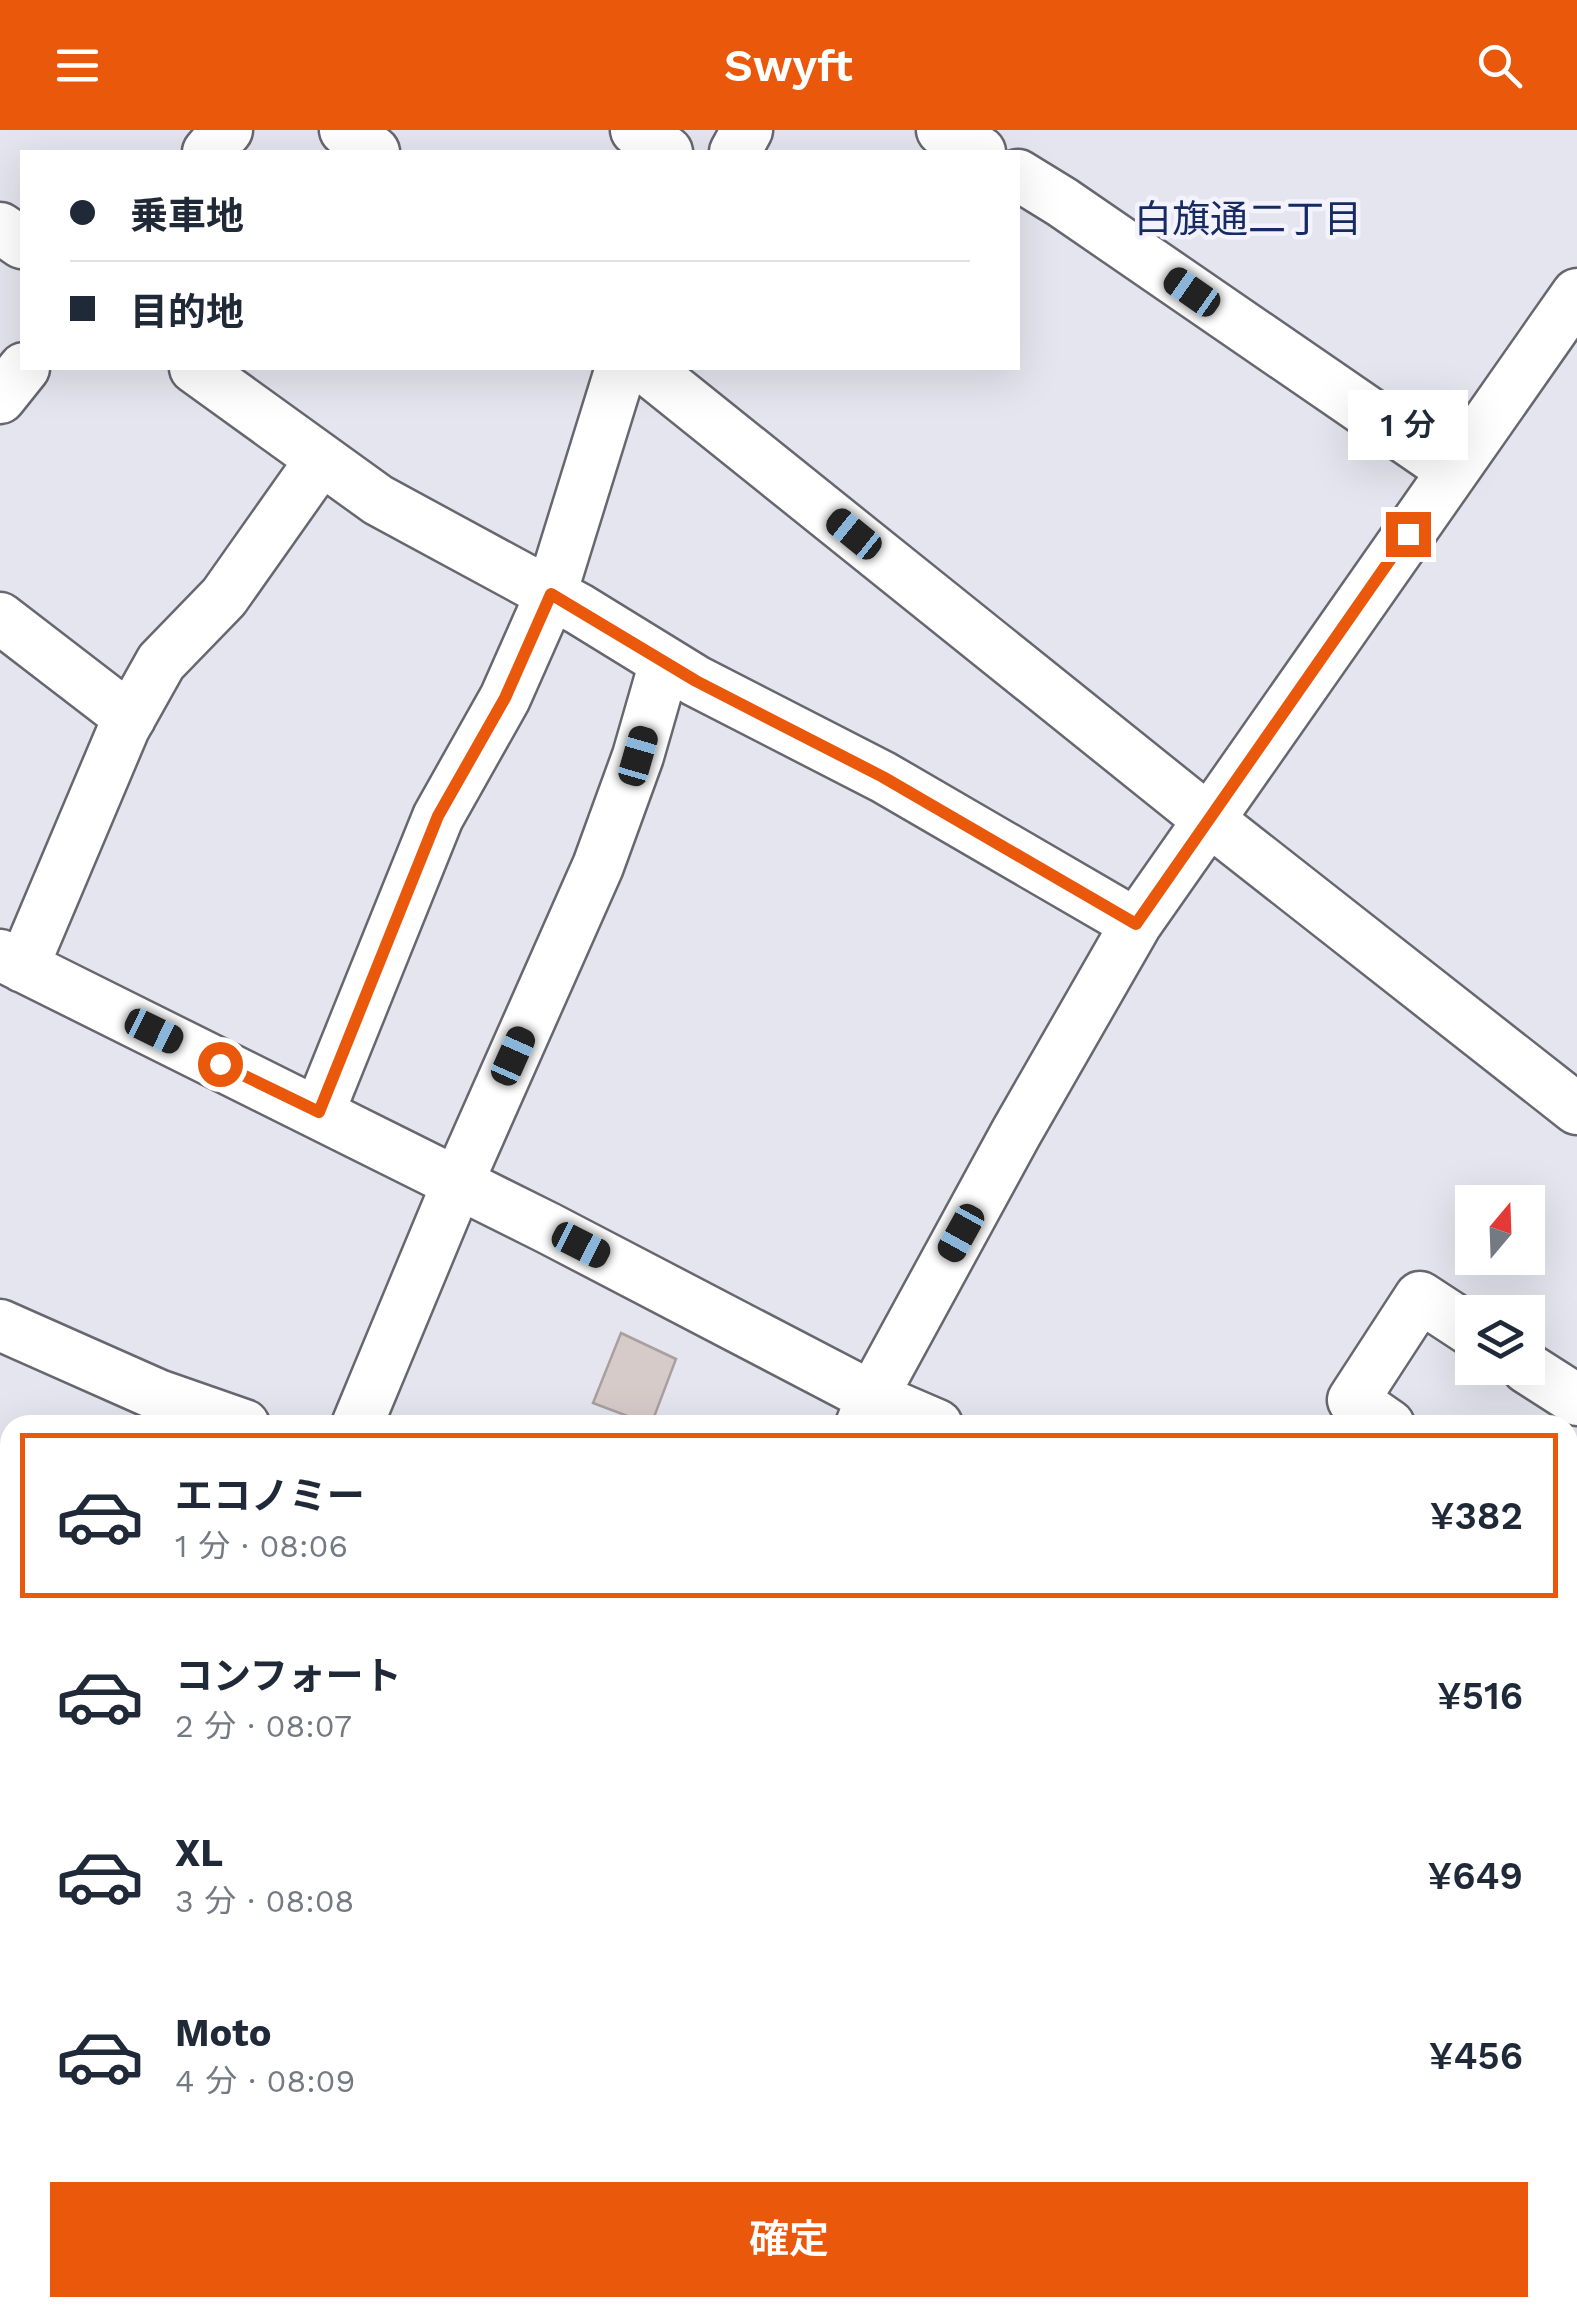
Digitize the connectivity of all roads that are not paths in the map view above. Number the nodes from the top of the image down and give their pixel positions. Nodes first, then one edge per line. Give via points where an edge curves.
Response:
1 (228, 130) edge
2 (345, 130) edge
3 (636, 130) edge
4 (942, 130) edge
5 (210, 150) edge
6 (371, 150) edge
7 (665, 150) edge
8 (977, 150) edge
9 (1020, 176) edge
10 (1577, 294) edge
11 (22, 370) edge
12 (198, 370) edge
13 (620, 370) edge
14 (648, 370) edge
15 (0, 398) edge
16 (320, 461) junction
17 (1452, 470) junction
18 (551, 594) junction
19 (0, 618) edge
20 (665, 662) junction
21 (130, 718) junction
22 (1209, 820) junction
23 (1136, 924) junction
24 (11, 961) edge
25 (1577, 1109) edge
26 (319, 1112) junction
27 (458, 1182) junction
28 (1455, 1321) edge
29 (0, 1325) edge
30 (1545, 1380) edge
31 (1577, 1400) edge
32 (147, 1410) edge
33 (866, 1411) edge
34 (179, 1415) edge
35 (361, 1415) edge
36 (1375, 1415) edge

1 - 5 street
2 - 6 street
3 - 7 street
4 - 8 street
9 - 17 street
10 - 17 street
11 - 15 street
12 - 16 street
13 - 18 street
14 - 22 street
16 - 18 street
16 - 21 street via 224,598 161,662
17 - 22 street
18 - 20 street
18 - 26 street via 505,698 438,816
19 - 21 street
20 - 23 street via 883,777
20 - 27 street via 598,866
21 - 24 street
22 - 23 street
22 - 25 street
23 - 33 street
24 - 26 street
26 - 27 street
27 - 33 street
27 - 35 street
28 - 36 street via 1420,1297 1353,1400
29 - 32 street
30 - 31 street
32 - 34 street

